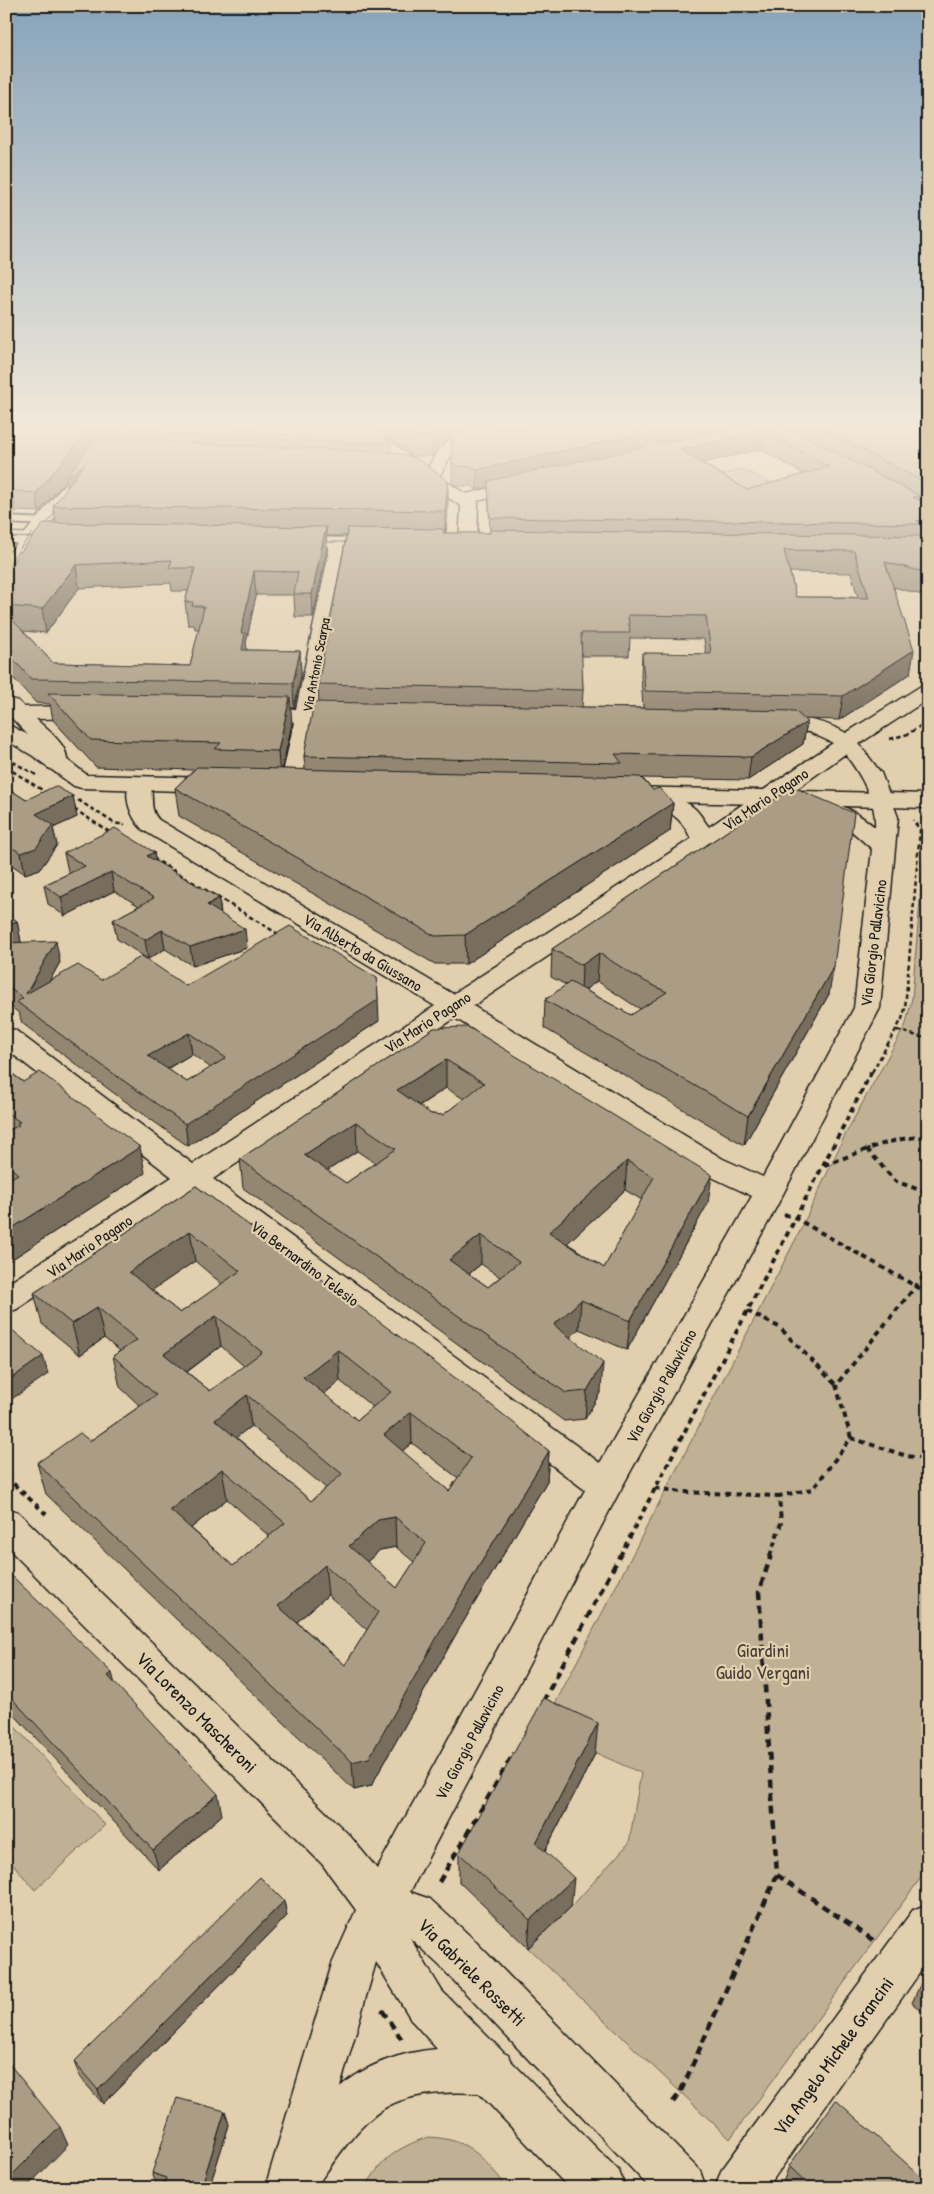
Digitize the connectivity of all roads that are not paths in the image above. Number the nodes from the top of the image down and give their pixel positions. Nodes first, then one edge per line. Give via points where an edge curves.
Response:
1 (39, 528) edge
2 (469, 528) edge
3 (84, 536) edge
4 (6, 538) edge
5 (31, 538) junction
6 (6, 542) edge
7 (276, 542) edge
8 (338, 543) junction
9 (468, 544) edge
10 (397, 546) edge
11 (6, 569) edge
12 (928, 690) edge
13 (12, 706) edge
14 (106, 712) edge
15 (234, 714) edge
16 (306, 715) junction
17 (368, 716) edge
18 (753, 724) edge
19 (6, 731) edge
20 (6, 742) edge
21 (847, 743) junction
22 (56, 763) junction
23 (140, 784) junction
24 (236, 786) edge
25 (315, 788) edge
26 (611, 794) edge
27 (640, 794) junction
28 (769, 798) junction
29 (882, 800) junction
30 (928, 801) edge
31 (703, 840) junction
32 (884, 848) junction
33 (452, 1006) junction
34 (6, 1036) edge
35 (192, 1178) junction
36 (769, 1192) junction
37 (6, 1301) edge
38 (605, 1486) junction
39 (6, 1523) edge
40 (380, 1906) junction
41 (928, 1925) edge
42 (492, 2071) junction
43 (289, 2185) edge
44 (602, 2188) edge
45 (683, 2188) edge
46 (738, 2188) edge

1 - 5 street
2 - 9 street
3 - 5 street
4 - 5 street
5 - 6 street
5 - 11 street
7 - 8 street
8 - 10 street via 362,549
8 - 16 street, Via Antonio Scarpa
12 - 21 street, Via Mario Pagano
13 - 14 street
13 - 22 street via 55,751
15 - 16 street
16 - 17 street
16 - 25 street, Via Antonio Scarpa via 282,787
18 - 21 street via 812,726
19 - 22 street via 42,751
20 - 22 street
21 - 28 street, Via Mario Pagano
21 - 29 street via 861,759
22 - 23 street via 82,781
23 - 24 street
23 - 33 street, Via Alberto da Giussano via 141,813 151,825
26 - 27 street
27 - 28 street
27 - 31 street via 684,810 693,817
28 - 29 street
28 - 31 street, Via Mario Pagano
28 - 32 street via 799,801 832,810 868,831
29 - 30 street
29 - 32 street, Via Giorgio Pallavicino via 887,817
31 - 33 street, Via Mario Pagano
32 - 36 street, Via Giorgio Pallavicino via 867,1008
33 - 35 street, Via Mario Pagano
33 - 36 street, Via Alberto da Giussano via 713,1166
34 - 35 street, Via Bernardino Telesio
35 - 37 street, Via Mario Pagano
35 - 38 street, Via Bernardino Telesio
36 - 38 street, Via Giorgio Pallavicino
38 - 40 street, Via Giorgio Pallavicino
39 - 40 street, Via Lorenzo Mascheroni via 336,1850
40 - 42 street via 388,1942 427,2006
40 - 43 street, Via Giorgio Pallavicino via 352,1964
40 - 45 street, Via Gabriele Rossetti via 415,1914 455,1951
41 - 46 street, Via Angelo Michele Grancini
42 - 43 street via 454,2069 413,2074 385,2082 351,2106
42 - 44 street

